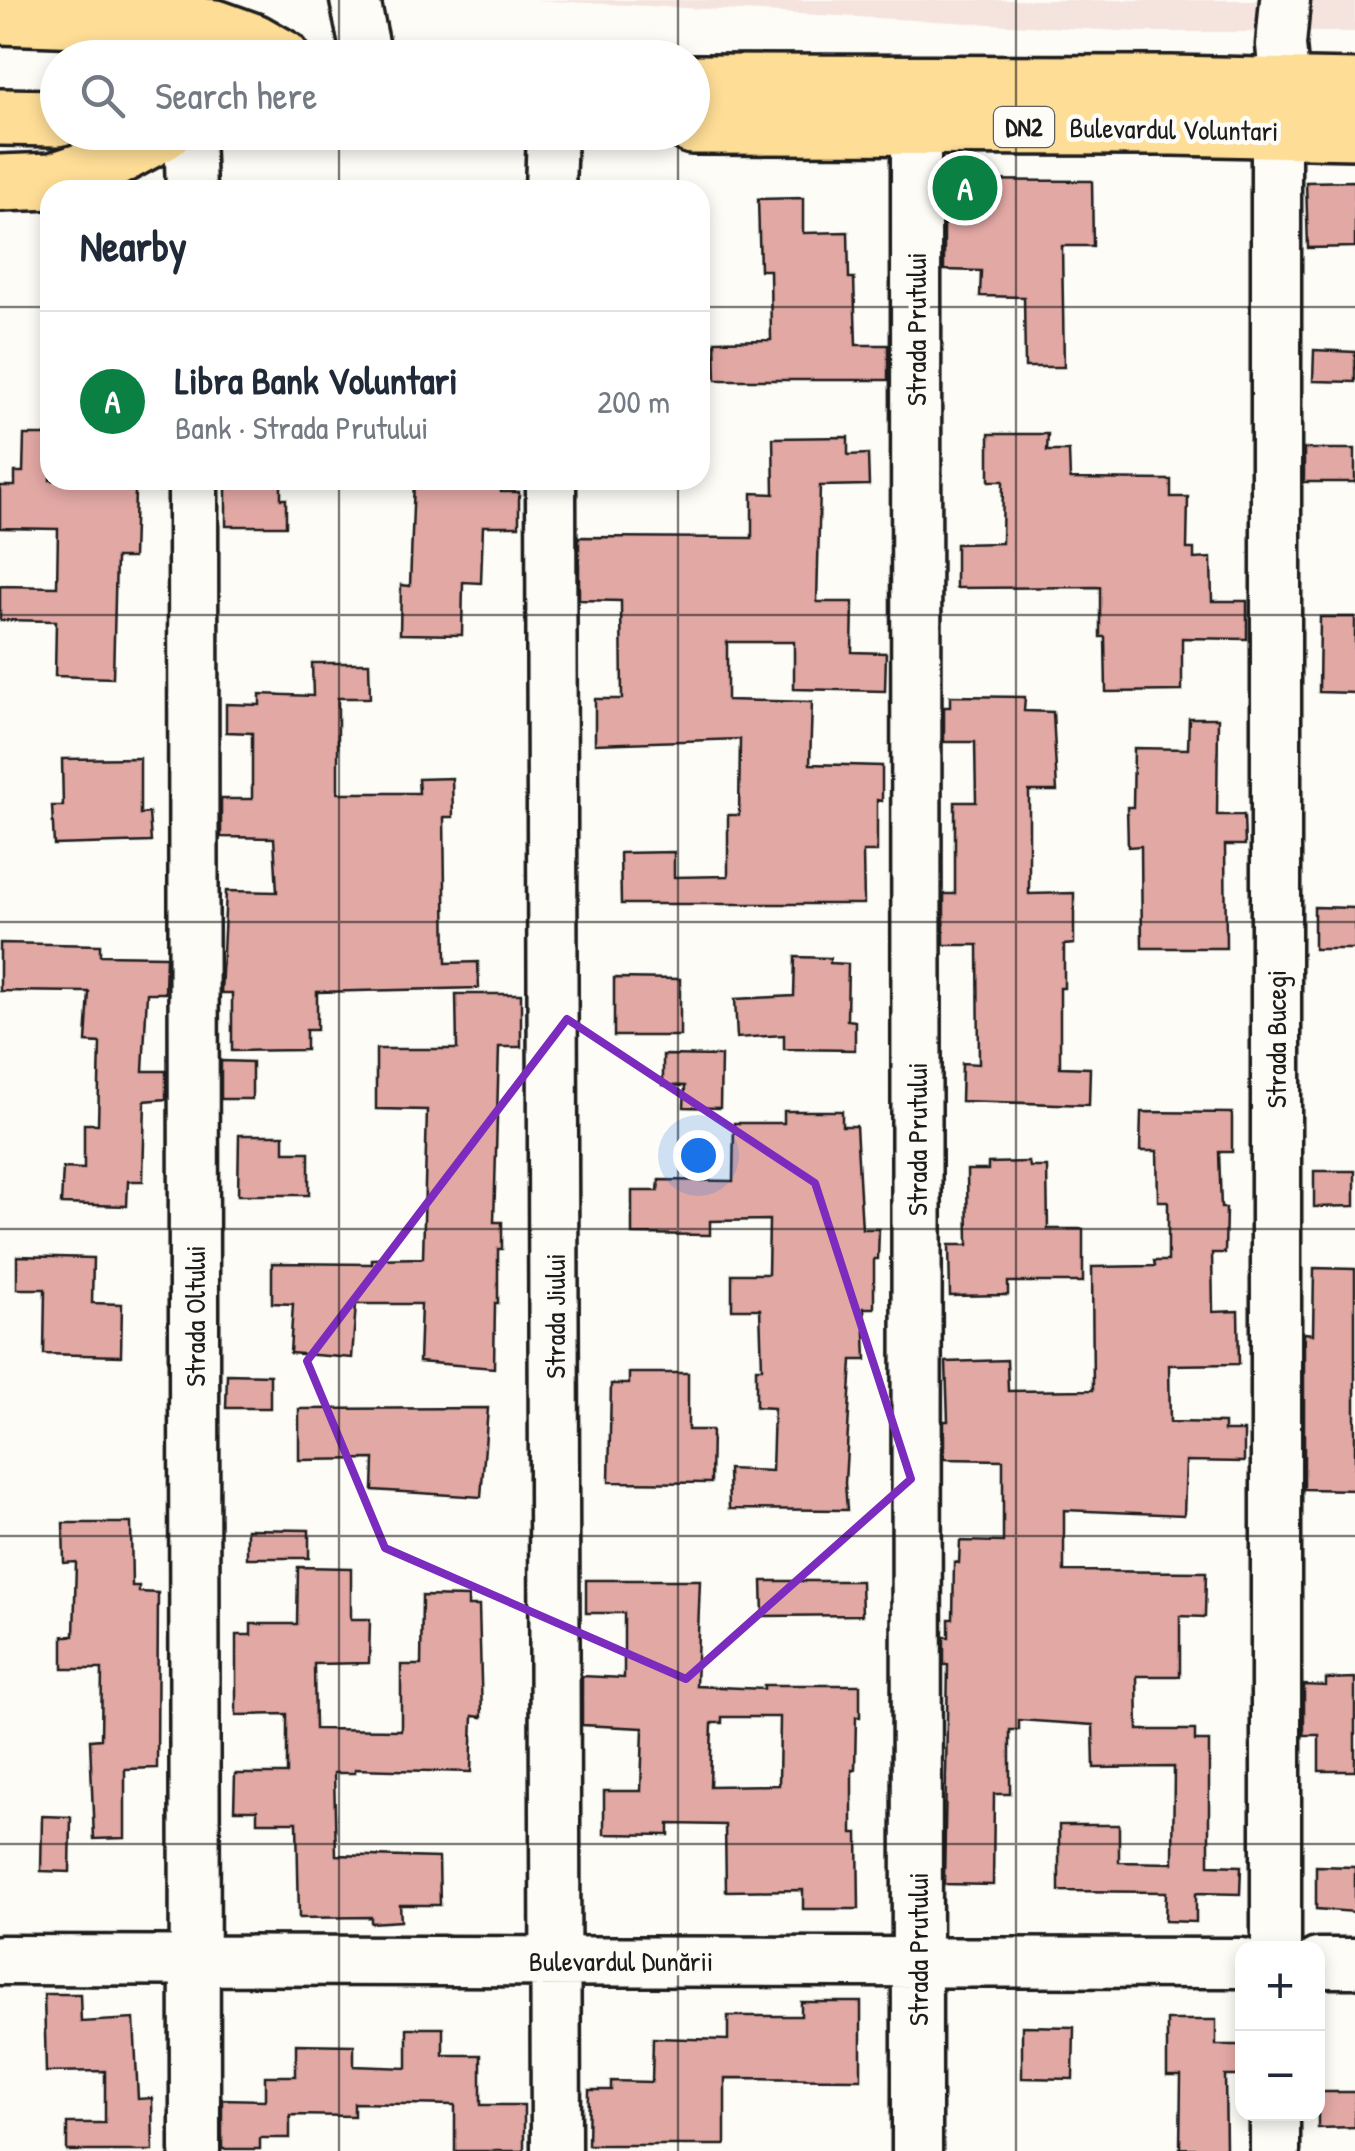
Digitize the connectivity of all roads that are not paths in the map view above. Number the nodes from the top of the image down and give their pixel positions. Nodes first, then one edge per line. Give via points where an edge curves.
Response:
1 (355, 0) edge
2 (1285, 0) edge
3 (0, 16) edge
4 (249, 40) edge
5 (363, 40) edge
6 (0, 80) edge
7 (40, 80) edge
8 (710, 84) edge
9 (1355, 88) edge
10 (1280, 108) junction
11 (0, 117) edge
12 (40, 118) edge
13 (710, 126) edge
14 (916, 127) junction
15 (1355, 131) edge
16 (130, 150) edge
17 (189, 150) edge
18 (551, 150) edge
19 (57, 180) edge
20 (191, 180) edge
21 (550, 180) edge
22 (40, 182) edge
23 (0, 183) edge
24 (192, 490) edge
25 (551, 490) edge
26 (1276, 1941) edge
27 (196, 1959) junction
28 (0, 1960) edge
29 (558, 1960) junction
30 (918, 1962) junction
31 (1235, 1963) edge
32 (1325, 1963) edge
33 (1355, 1963) edge
34 (1275, 2121) edge
35 (196, 2151) edge
36 (556, 2151) edge
37 (917, 2151) edge
38 (1275, 2151) edge

1 - 5 street
2 - 10 street, Strada Bucegi
3 - 4 highway via 167,22
6 - 7 highway
8 - 10 highway, Bulevardul Voluntari / DN2
9 - 10 highway, Bulevardul Voluntari / DN2
10 - 14 highway, Bulevardul Voluntari / DN2
10 - 15 highway, Bulevardul Voluntari / DN2
10 - 26 street, Strada Bucegi
11 - 12 highway
13 - 14 highway, Bulevardul Voluntari / DN2
14 - 30 street, Strada Prutului
16 - 19 highway
17 - 20 street
18 - 21 street
22 - 23 highway
24 - 27 street, Strada Oltului
25 - 29 street, Strada Jiului
27 - 28 street, Bulevardul Dunării
27 - 29 street, Bulevardul Dunării
27 - 35 street, Strada Oltului
29 - 30 street, Bulevardul Dunării
29 - 36 street, Strada Jiului
30 - 31 street, Bulevardul Dunării
30 - 37 street, Strada Prutului
32 - 33 street
34 - 38 street

